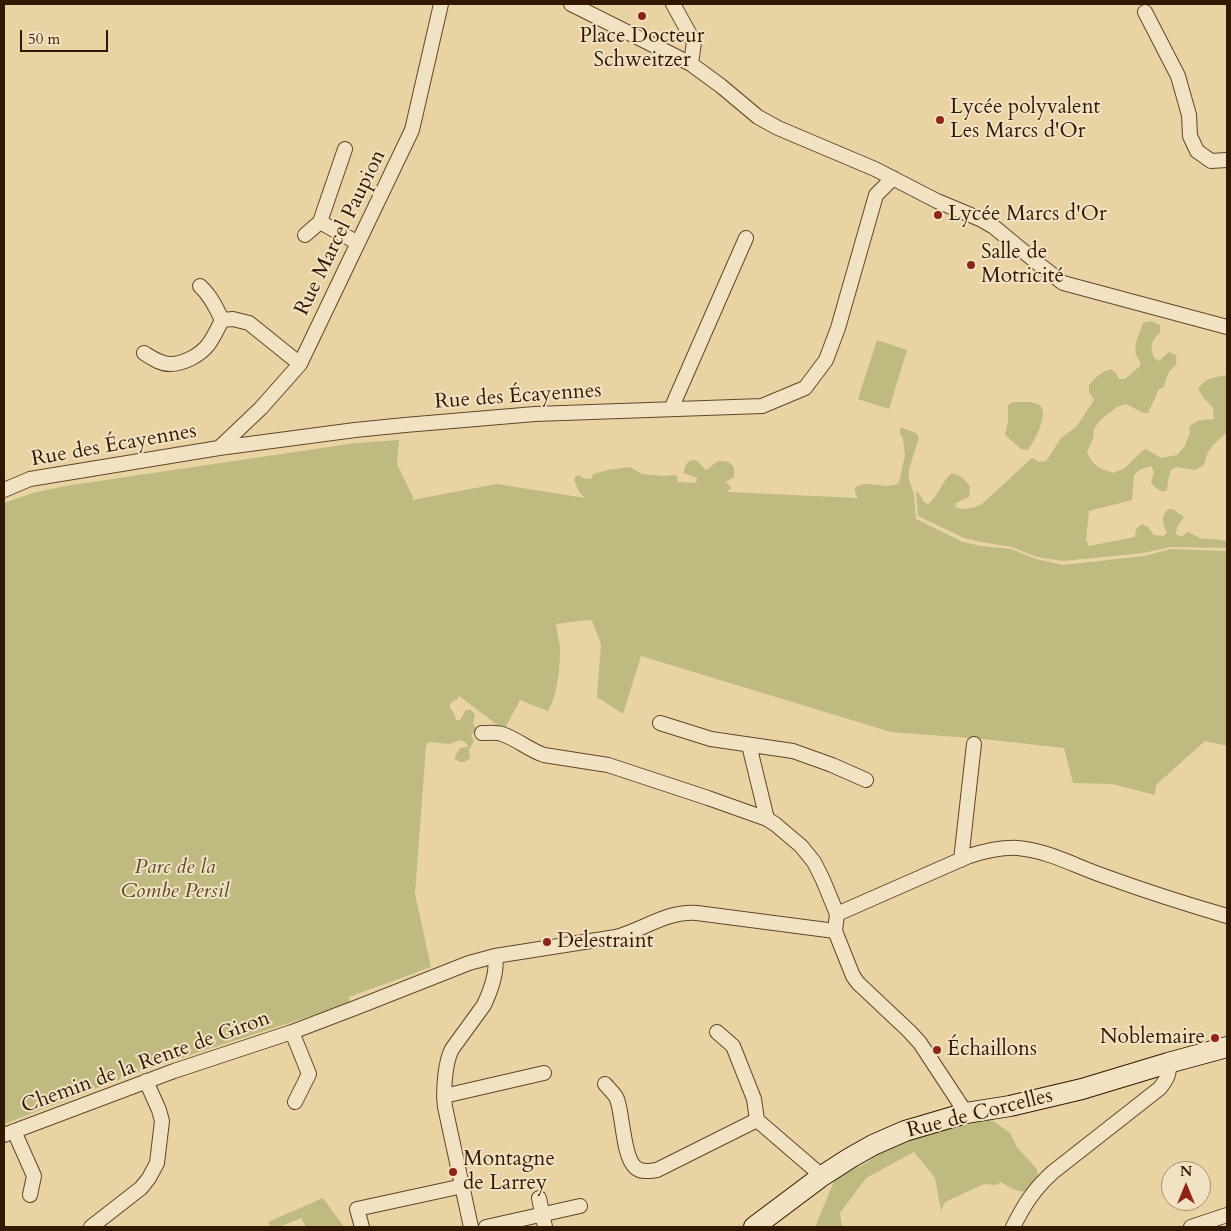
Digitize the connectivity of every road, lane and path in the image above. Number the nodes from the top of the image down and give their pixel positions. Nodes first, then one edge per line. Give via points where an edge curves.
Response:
1 (440, 4) edge
2 (571, 4) edge
3 (673, 4) edge
4 (1145, 12) dead end
5 (691, 64) junction
6 (344, 149) dead end
7 (1227, 160) edge
8 (893, 178) junction
9 (320, 222) junction
10 (305, 234) dead end
11 (746, 238) dead end
12 (358, 243) junction
13 (200, 286) dead end
14 (222, 320) junction
15 (1227, 328) edge
16 (144, 353) dead end
17 (300, 364) junction
18 (671, 409) junction
19 (219, 448) junction
20 (4, 490) edge
21 (660, 723) dead end
22 (482, 733) dead end
23 (974, 744) dead end
24 (749, 745) junction
25 (866, 780) dead end
26 (767, 819) junction
27 (961, 860) junction
28 (837, 914) junction
29 (1227, 916) edge
30 (835, 931) junction
31 (495, 956) junction
32 (292, 1032) junction
33 (717, 1032) dead end
34 (1227, 1047) edge
35 (1168, 1063) junction
36 (544, 1073) dead end
37 (146, 1082) junction
38 (605, 1084) dead end
39 (444, 1096) junction
40 (295, 1102) dead end
41 (966, 1113) junction
42 (757, 1120) junction
43 (9, 1133) edge
44 (822, 1176) junction
45 (463, 1186) junction
46 (30, 1195) dead end
47 (539, 1198) dead end
48 (580, 1206) dead end
49 (1227, 1215) edge
50 (544, 1221) edge
51 (91, 1227) edge
52 (362, 1227) edge
53 (471, 1227) edge
54 (486, 1227) edge
55 (754, 1227) edge
56 (1013, 1227) edge
57 (1191, 1227) edge

1 - 12 street, Rue Marcel Paupion via 412,130
2 - 5 street
3 - 5 street via 694,42
4 - 7 street via 1178,76 1189,115 1190,136 1197,151 1211,162
5 - 8 street via 758,117
6 - 9 street
8 - 15 street via 994,227 1064,282
8 - 18 street, Rue des Écayennes via 876,195 838,328 826,360 805,388 762,406
9 - 10 street
9 - 12 street
11 - 18 street
12 - 17 street, Rue Marcel Paupion
13 - 14 street
14 - 16 street via 210,343 185,361 169,364
14 - 17 street via 249,323
17 - 19 street, Rue Marcel Paupion
18 - 19 street, Rue des Écayennes via 535,414 405,424
19 - 20 street, Rue des Écayennes via 30,479
21 - 24 street via 711,739
22 - 26 street via 500,733 544,755 608,765
23 - 27 street
24 - 25 street via 793,752
24 - 26 street
26 - 28 street via 792,837 814,862
27 - 28 street
27 - 29 street via 997,849 1031,850
28 - 30 street
30 - 31 street, Chemin de la Rente de Giron via 686,912 616,937
30 - 41 street via 858,983 920,1043
31 - 32 street, Chemin de la Rente de Giron via 469,963
31 - 39 street via 488,997 448,1056
32 - 37 street, Chemin de la Rente de Giron
32 - 40 street, Chemin de la Rente de Giron via 309,1074
33 - 42 street via 733,1046 754,1099
34 - 35 main road, Rue de Corcelles
35 - 41 main road, Rue de Corcelles via 1082,1089
35 - 56 street via 1169,1072 1160,1088 1041,1183 1029,1197
36 - 39 street
37 - 43 street, Chemin de la Rente de Giron
37 - 51 street via 161,1117 157,1163 141,1188
38 - 42 street via 617,1098 629,1158 635,1167 648,1172 658,1170
39 - 45 street
41 - 44 main road, Rue de Corcelles via 889,1138
42 - 44 street
43 - 46 street, Chemin de la Rente de Giron via 34,1176
44 - 55 main road, Rue de Corcelles
45 - 52 street via 357,1209
45 - 53 street
47 - 50 street
48 - 50 street
49 - 57 street
50 - 54 street

